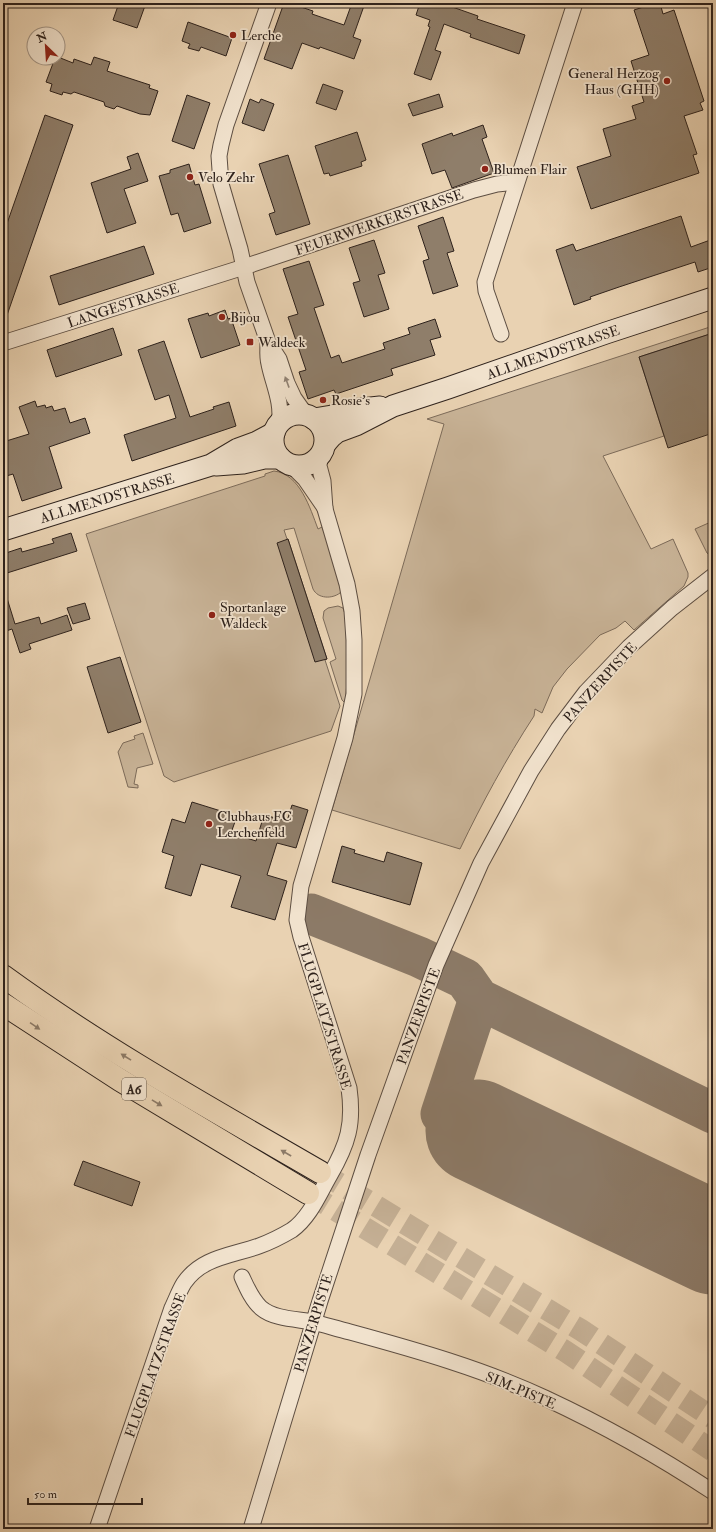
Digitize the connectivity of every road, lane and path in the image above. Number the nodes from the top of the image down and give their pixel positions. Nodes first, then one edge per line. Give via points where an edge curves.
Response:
1 (269, 3) edge
2 (576, 3) edge
3 (516, 182) junction
4 (244, 267) junction
5 (713, 298) edge
6 (501, 334) dead end
7 (268, 342) junction
8 (3, 343) edge
9 (392, 406) junction
10 (310, 417) junction
11 (277, 428) junction
12 (322, 450) junction
13 (286, 462) junction
14 (211, 465) junction
15 (325, 509) junction
16 (3, 530) edge
17 (713, 576) edge
18 (3, 976) edge
19 (3, 1004) edge
20 (344, 1148) junction
21 (368, 1155) junction
22 (320, 1172) tunnel mouth
23 (308, 1193) tunnel mouth
24 (242, 1277) dead end
25 (313, 1322) junction
26 (713, 1492) edge
27 (97, 1529) edge
28 (251, 1529) edge

1 - 4 street via 221,145 221,184
2 - 3 street
3 - 4 street, FEUERWERKERSTRASSE via 474,190
3 - 6 street via 485,282
4 - 7 street
4 - 8 street, LANGESTRASSE
5 - 9 main road, ALLMENDSTRASSE
10 -> 7 street via 294,398 279,359
7 - 11 street via 268,363 277,390 279,406
9 - 10 main road, ALLMENDSTRASSE
9 - 12 main road, ALLMENDSTRASSE via 337,432 330,437
10 - 11 main road via 299,414 290,416
10 - 12 main road via 322,431
11 - 13 main road via 274,445
11 - 14 main road, ALLMENDSTRASSE via 257,442
12 - 13 main road via 305,465
12 - 15 street, FLUGPLATZSTRASSE via 319,466
13 - 14 main road, ALLMENDSTRASSE via 264,458 243,464
13 - 15 street, FLUGPLATZSTRASSE via 304,480
14 - 16 main road, ALLMENDSTRASSE
15 - 20 street, FLUGPLATZSTRASSE via 351,599 354,694 345,738 301,886 297,920 300,937 349,1088 350,1132
17 - 21 street, PANZERPISTE via 672,608 629,647 586,692 531,771 482,863 436,965
22 -> 18 highway, A6 via 132,1061
19 -> 23 highway, A6 via 102,1069
20 - 21 street
20 - 27 street, FLUGPLATZSTRASSE via 308,1214 292,1230 268,1243 212,1260 203,1265 185,1283 172,1308
21 - 25 street, PANZERPISTE
24 - 25 street, SIM-PISTE via 252,1298 261,1308 271,1314
25 - 26 street, SIM-PISTE via 446,1360 544,1398 648,1452
25 - 28 street, PANZERPISTE

